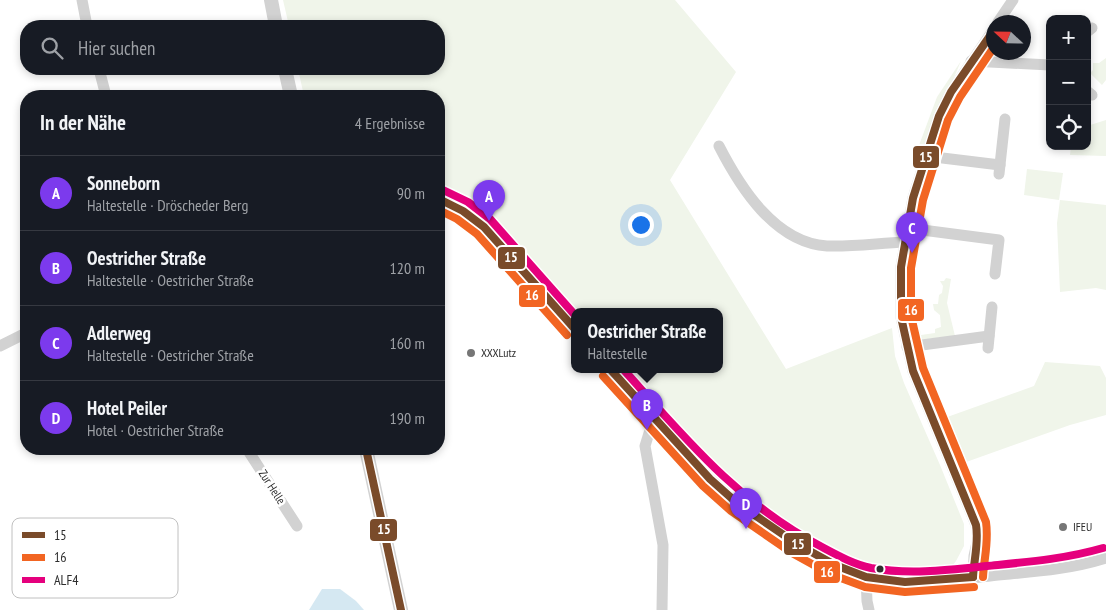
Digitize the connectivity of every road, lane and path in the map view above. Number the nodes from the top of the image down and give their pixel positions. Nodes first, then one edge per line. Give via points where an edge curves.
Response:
1 (82, 0) edge
2 (271, 0) edge
3 (1013, 0) edge
4 (1003, 15) edge
5 (87, 20) edge
6 (275, 20) edge
7 (986, 40) edge
8 (971, 62) junction
9 (1046, 65) edge
10 (101, 75) edge
11 (286, 75) edge
12 (104, 90) edge
13 (290, 90) edge
14 (1005, 119) dead end
15 (718, 146) dead end
16 (926, 156) junction
17 (445, 201) edge
18 (907, 228) junction
19 (905, 242) junction
20 (995, 274) dead end
21 (992, 307) dead end
22 (571, 325) edge
23 (20, 336) edge
24 (0, 346) edge
25 (907, 347) junction
26 (614, 373) edge
27 (649, 433) dead end
28 (251, 455) edge
29 (367, 455) edge
30 (297, 526) dead end
31 (1106, 558) edge
32 (866, 577) junction
33 (973, 578) junction
34 (401, 610) edge
35 (662, 610) edge
36 (869, 610) edge

1 - 5 street
2 - 6 street
3 - 4 street
7 - 8 street
8 - 9 street
8 - 16 street via 939,116
10 - 12 street
11 - 13 street
14 - 16 street via 999,169
15 - 19 street via 766,218 801,239 826,246
16 - 18 street
17 - 22 street via 484,227
18 - 19 street
18 - 20 street via 999,240
19 - 25 street via 900,297
21 - 25 street via 988,342
23 - 24 street
25 - 33 street via 913,372 976,525 978,538
26 - 32 street via 710,479 738,503 797,544 835,565
27 - 35 street via 645,446 663,545
28 - 30 street, Zur Helle
29 - 34 street
31 - 33 street via 1070,566
32 - 33 street via 906,582
32 - 36 street

